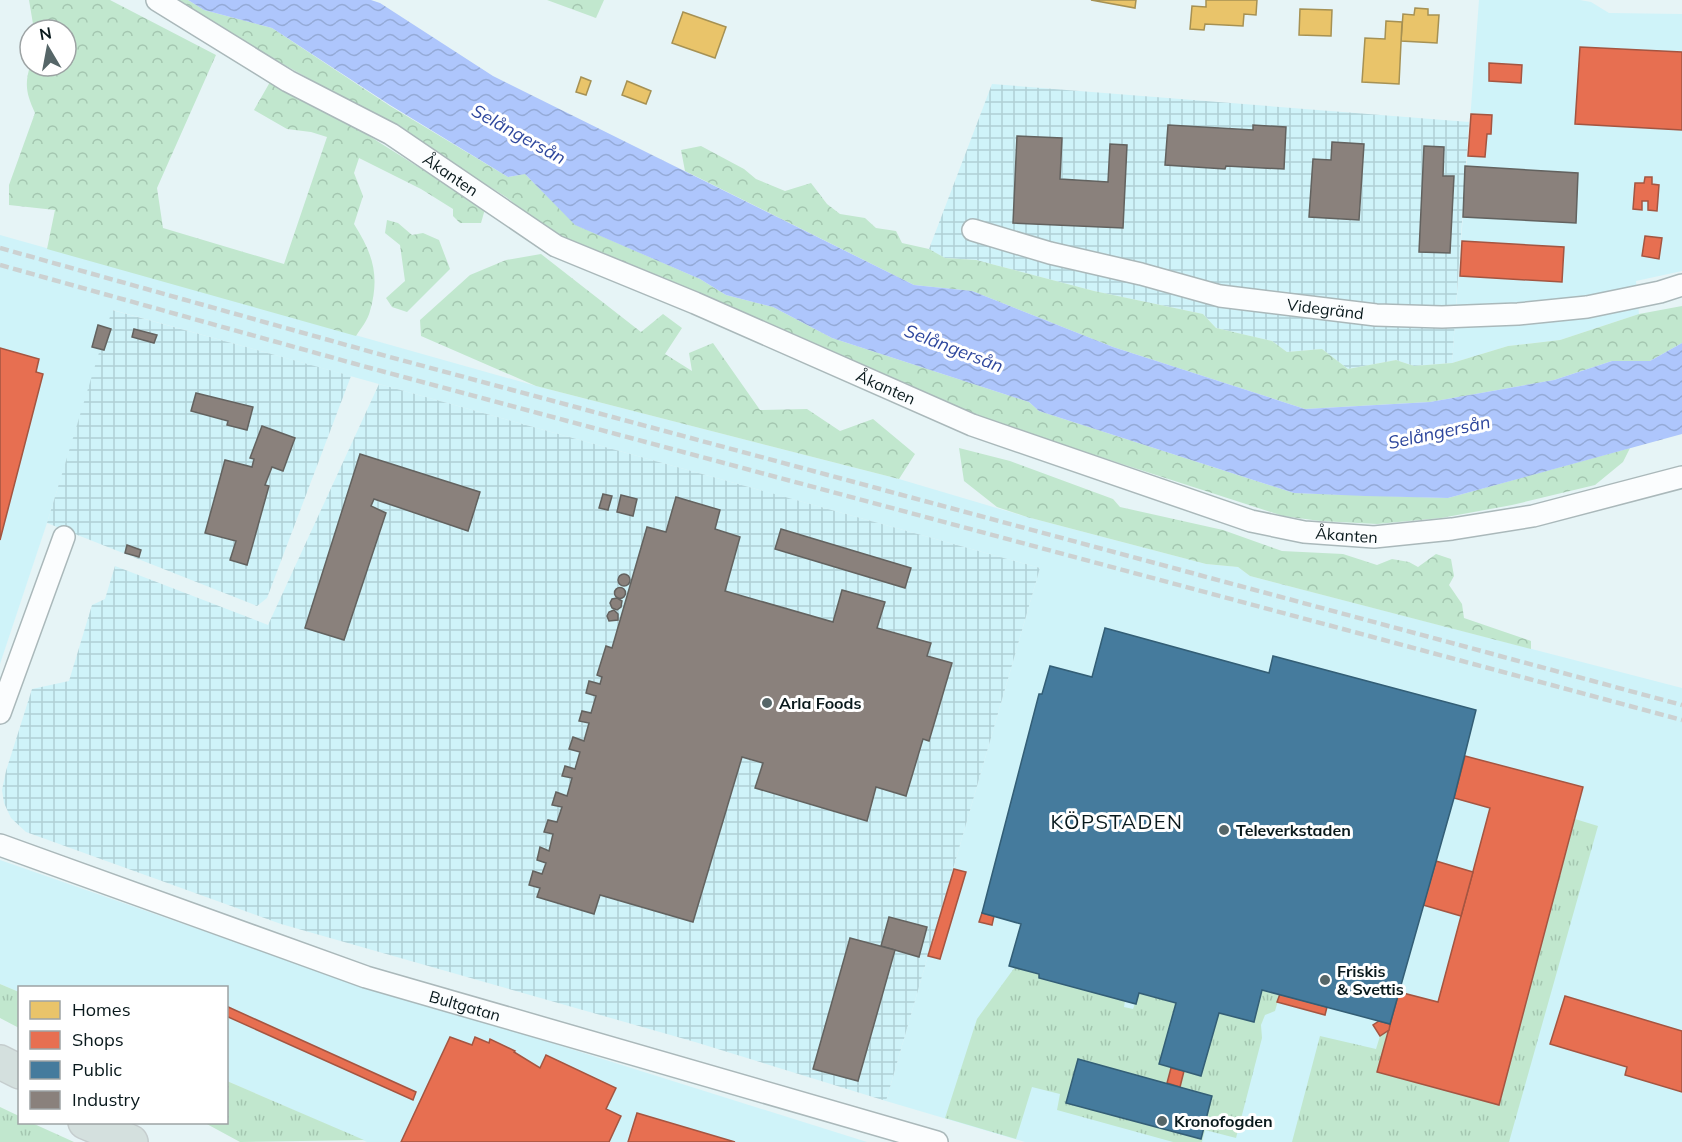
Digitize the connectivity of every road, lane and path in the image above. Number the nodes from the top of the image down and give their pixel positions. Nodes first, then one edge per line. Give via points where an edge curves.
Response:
1 (157, 0) edge
2 (973, 230) dead end
3 (1682, 285) edge
4 (1682, 477) edge
5 (64, 537) dead end
6 (0, 713) edge
7 (0, 845) edge
8 (0, 1062) edge
9 (18, 1071) edge
10 (0, 1086) edge
11 (18, 1093) edge
12 (90, 1124) edge
13 (120, 1124) edge
14 (131, 1142) edge
15 (151, 1142) edge
16 (937, 1142) edge

1 - 4 street, Åkanten via 288,81 391,134 556,246 972,425 1251,521 1304,532 1374,537 1452,530 1533,516
2 - 3 street, Videgränd via 1220,296 1376,315 1518,314 1587,307
5 - 6 street
7 - 16 street, Bultgatan via 366,977
8 - 9 highway
10 - 11 highway
12 - 14 highway
13 - 15 highway

